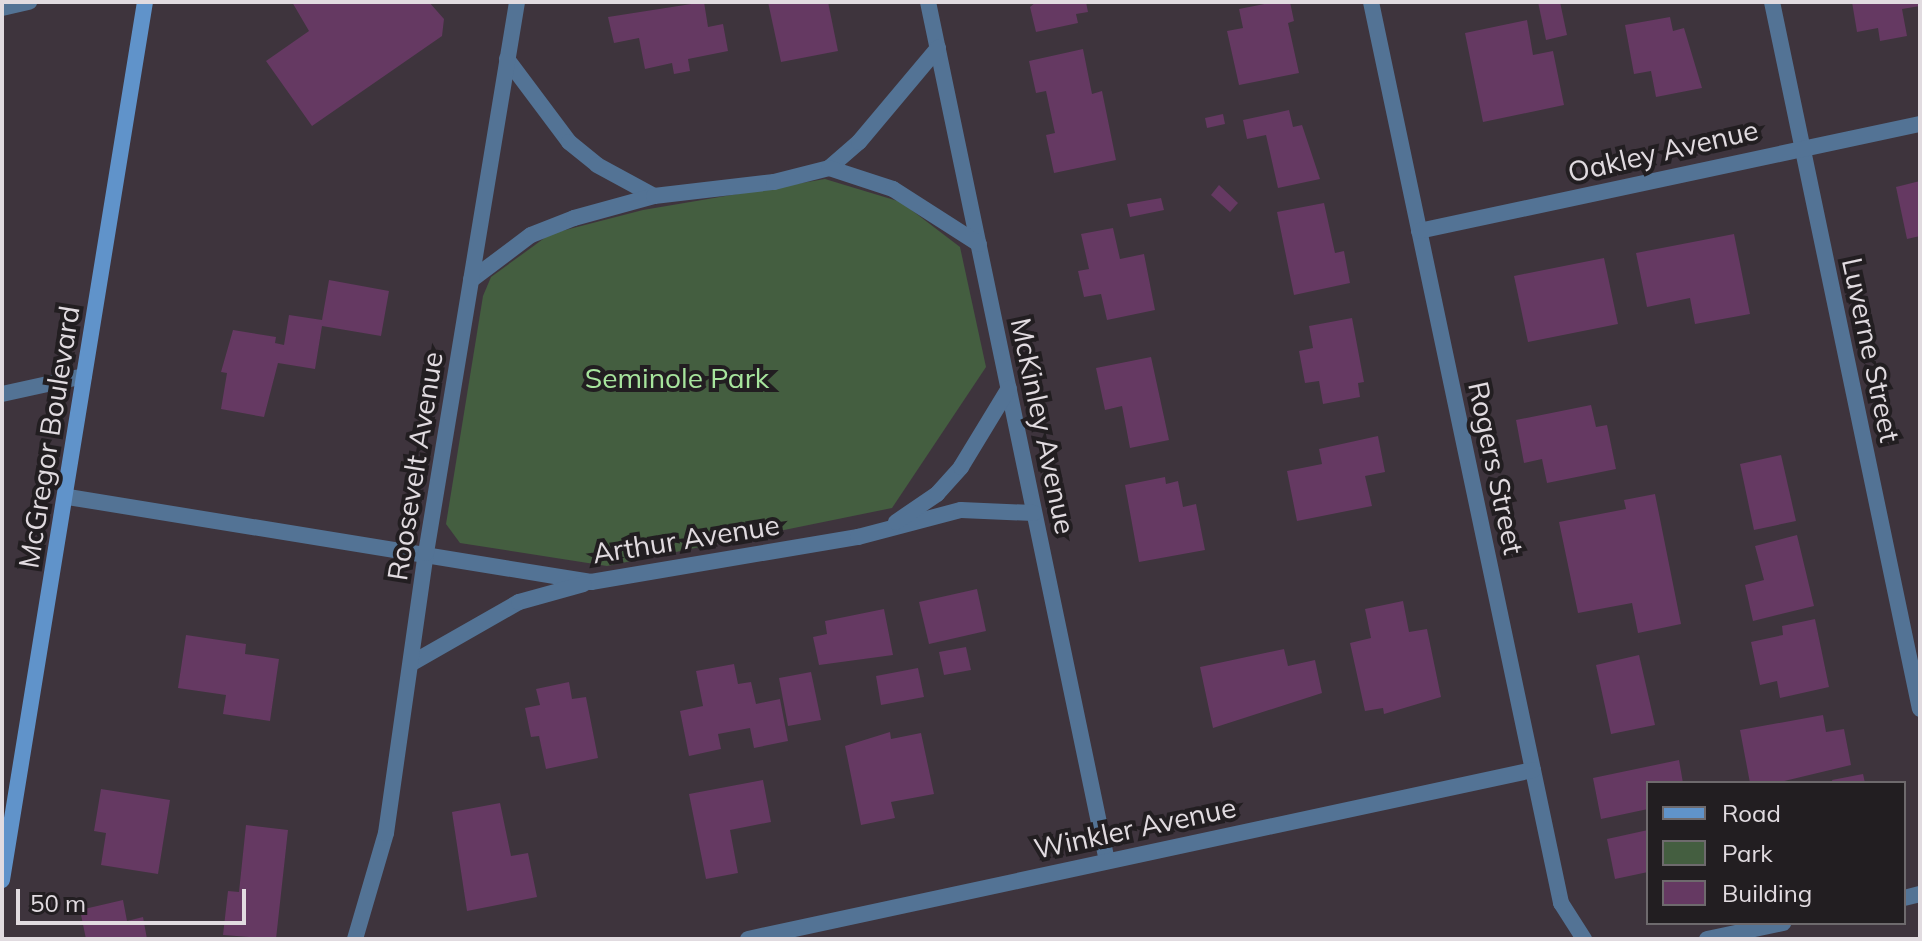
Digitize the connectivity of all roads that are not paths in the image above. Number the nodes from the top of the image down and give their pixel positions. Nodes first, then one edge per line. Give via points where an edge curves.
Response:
1 (29, 2) edge
2 (145, 2) edge
3 (517, 2) edge
4 (928, 2) edge
5 (1371, 2) edge
6 (1772, 2) edge
7 (2, 8) edge
8 (938, 48) junction
9 (507, 59) junction
10 (1920, 124) edge
11 (1802, 146) junction
12 (829, 168) junction
13 (654, 196) junction
14 (1419, 231) junction
15 (979, 244) junction
16 (471, 280) junction
17 (84, 376) junction
18 (1009, 388) junction
19 (2, 394) edge
20 (68, 497) junction
21 (1034, 513) junction
22 (885, 530) junction
23 (426, 553) junction
24 (591, 582) junction
25 (412, 663) junction
26 (1920, 709) edge
27 (1533, 770) junction
28 (6, 825) edge
29 (1107, 861) junction
30 (2, 880) edge
31 (1774, 925) edge
32 (356, 938) edge
33 (748, 939) edge
34 (1584, 939) edge
35 (1707, 939) edge

1 - 7 street
2 - 17 main road, McGregor Boulevard
3 - 9 street, Roosevelt Avenue
4 - 8 street, McKinley Avenue
5 - 14 street, Rogers Street
6 - 11 street, Luverne Street
8 - 12 street via 859,142
8 - 15 street, McKinley Avenue
9 - 13 street via 569,142 597,165
9 - 16 street, Roosevelt Avenue
10 - 11 street, Oakley Avenue
11 - 14 street, Oakley Avenue
11 - 26 street, Luverne Street
12 - 13 street via 774,182
12 - 15 street via 893,189
13 - 16 street via 531,235
14 - 27 street, Rogers Street
15 - 18 street, McKinley Avenue
16 - 23 street, Roosevelt Avenue
17 - 19 street
17 - 20 main road, McGregor Boulevard
18 - 21 street, McKinley Avenue
18 - 22 street, Arthur Avenue via 961,467 937,494
20 - 23 street, Arthur Avenue
20 - 28 main road, McGregor Boulevard
21 - 22 street, Arthur Avenue via 961,510
21 - 29 street, McKinley Avenue
22 - 24 street, Arthur Avenue
23 - 24 street, Arthur Avenue
23 - 25 street, Roosevelt Avenue
24 - 25 street via 519,602
25 - 32 street, Roosevelt Avenue via 386,833
27 - 29 street, Winkler Avenue
27 - 34 street, Rogers Street via 1561,903
28 - 30 main road, McGregor Boulevard
29 - 33 street, Winkler Avenue
31 - 35 street

